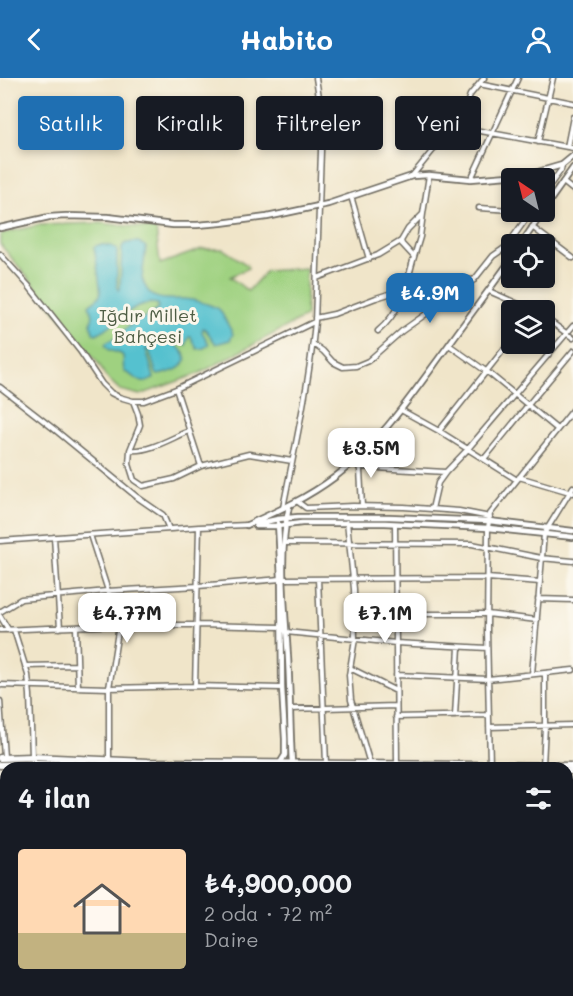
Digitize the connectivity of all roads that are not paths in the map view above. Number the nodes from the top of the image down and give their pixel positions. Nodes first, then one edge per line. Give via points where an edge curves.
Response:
1 (316, 78) edge
2 (484, 78) edge
3 (518, 78) edge
4 (553, 78) edge
5 (479, 84) junction
6 (512, 90) junction
7 (470, 96) edge
8 (548, 99) junction
9 (573, 103) edge
10 (573, 117) edge
11 (481, 131) edge
12 (492, 133) junction
13 (538, 141) junction
14 (567, 147) junction
15 (573, 148) edge
16 (433, 150) edge
17 (573, 156) edge
18 (562, 165) junction
19 (552, 168) edge
20 (573, 168) edge
21 (429, 175) junction
22 (412, 176) junction
23 (501, 177) edge
24 (555, 178) edge
25 (471, 179) junction
26 (563, 182) junction
27 (573, 190) edge
28 (555, 194) edge
29 (351, 196) junction
30 (319, 205) junction
31 (479, 208) dead end
32 (501, 209) edge
33 (423, 214) junction
34 (523, 222) edge
35 (536, 222) edge
36 (532, 227) junction
37 (0, 228) edge
38 (527, 234) edge
39 (401, 241) junction
40 (0, 254) edge
41 (414, 257) junction
42 (573, 258) edge
43 (369, 259) junction
44 (501, 274) edge
45 (316, 278) junction
46 (474, 280) junction
47 (445, 283) junction
48 (405, 288) junction
49 (489, 291) junction
50 (509, 300) edge
51 (444, 302) junction
52 (315, 320) junction
53 (555, 325) edge
54 (573, 327) edge
55 (378, 331) dead end
56 (566, 333) junction
57 (573, 338) edge
58 (313, 344) junction
59 (449, 345) junction
60 (573, 351) edge
61 (501, 353) edge
62 (486, 371) junction
63 (0, 387) edge
64 (176, 389) junction
65 (515, 394) junction
66 (133, 400) junction
67 (528, 405) junction
68 (401, 410) junction
69 (573, 410) edge
70 (557, 429) junction
71 (189, 431) junction
72 (439, 431) junction
73 (130, 450) junction
74 (467, 450) junction
75 (356, 459) junction
76 (484, 459) junction
77 (292, 461) junction
78 (201, 466) junction
79 (359, 467) junction
80 (446, 472) junction
81 (518, 478) junction
82 (573, 487) edge
83 (572, 493) edge
84 (298, 502) junction
85 (289, 506) junction
86 (362, 506) junction
87 (432, 509) junction
88 (280, 510) junction
89 (346, 517) junction
90 (286, 518) junction
91 (278, 519) junction
92 (489, 519) junction
93 (347, 523) junction
94 (394, 524) junction
95 (247, 525) junction
96 (285, 525) junction
97 (278, 526) junction
98 (199, 527) junction
99 (488, 528) junction
100 (547, 528) junction
101 (169, 529) junction
102 (573, 531) edge
103 (544, 534) junction
104 (90, 535) junction
105 (54, 537) junction
106 (573, 537) edge
107 (0, 541) edge
108 (284, 543) junction
109 (395, 543) junction
110 (350, 544) junction
111 (487, 546) junction
112 (541, 558) junction
113 (573, 561) edge
114 (487, 578) junction
115 (282, 579) junction
116 (318, 579) junction
117 (353, 579) junction
118 (395, 579) junction
119 (540, 582) junction
120 (198, 586) junction
121 (107, 591) junction
122 (58, 596) junction
123 (538, 599) junction
124 (573, 600) edge
125 (0, 614) edge
126 (395, 614) junction
127 (487, 614) junction
128 (537, 620) junction
129 (119, 625) junction
130 (197, 625) junction
131 (76, 627) junction
132 (281, 627) junction
133 (60, 628) junction
134 (0, 630) edge
135 (11, 630) junction
136 (286, 632) junction
137 (319, 635) junction
138 (355, 639) junction
139 (396, 643) junction
140 (459, 646) junction
141 (487, 648) junction
142 (77, 665) junction
143 (25, 666) junction
144 (350, 668) junction
145 (573, 670) edge
146 (545, 673) junction
147 (532, 674) junction
148 (396, 675) junction
149 (458, 678) junction
150 (488, 679) junction
151 (0, 684) edge
152 (29, 686) junction
153 (195, 686) junction
154 (78, 687) junction
155 (109, 688) junction
156 (282, 688) junction
157 (396, 692) junction
158 (0, 701) edge
159 (353, 706) junction
160 (396, 706) junction
161 (323, 708) junction
162 (290, 709) junction
163 (0, 710) edge
164 (489, 715) junction
165 (456, 716) junction
166 (396, 717) junction
167 (573, 725) edge
168 (545, 726) junction
169 (489, 727) junction
170 (32, 757) junction
171 (2, 758) edge
172 (109, 760) junction
173 (148, 762) edge
174 (281, 762) edge
175 (291, 762) edge
176 (326, 762) edge
177 (369, 762) edge
178 (397, 762) edge
179 (490, 762) edge
180 (543, 762) edge

1 - 30 street
2 - 5 street
3 - 6 street
4 - 8 street
5 - 6 street
5 - 7 street
6 - 8 street
6 - 12 street
8 - 9 street
8 - 13 street
10 - 14 street
11 - 12 street
12 - 13 street
12 - 25 street
13 - 14 street
14 - 15 street
16 - 22 street
17 - 18 street
18 - 19 street
18 - 24 street
20 - 26 street
21 - 22 street
21 - 25 street
21 - 33 street
22 - 29 street
23 - 25 street
26 - 27 street
26 - 28 street
29 - 30 street
29 - 43 street
30 - 37 street via 267,217 197,225 66,216
30 - 45 street
31 - 32 street
33 - 39 street
33 - 41 street
34 - 46 street
35 - 36 street
36 - 38 street
36 - 42 street
39 - 41 street
39 - 43 street
40 - 66 street via 74,343 102,384 111,393
41 - 48 street
43 - 45 street
44 - 49 street
45 - 52 street
46 - 47 street
46 - 51 street
47 - 48 street via 436,279
47 - 51 street
48 - 52 street
48 - 55 street via 397,310
49 - 50 street
49 - 59 street
51 - 58 street via 356,366 336,364
52 - 58 street
52 - 64 street
53 - 56 street
54 - 56 street
56 - 57 street
56 - 65 street
58 - 77 street
59 - 62 street
59 - 68 street
60 - 67 street
61 - 62 street
62 - 65 street
62 - 72 street
63 - 101 street via 163,515
64 - 66 street via 144,401
64 - 71 street
65 - 67 street
65 - 74 street
66 - 73 street via 140,425
67 - 70 street
67 - 76 street
68 - 72 street
68 - 75 street
69 - 70 street
70 - 81 street
71 - 73 street via 149,448
71 - 78 street
72 - 74 street
73 - 78 street via 134,480 143,486 174,480
74 - 76 street
74 - 80 street
75 - 79 street
75 - 84 street
76 - 81 street
77 - 78 street via 249,454
77 - 88 street
79 - 80 street
79 - 86 street
80 - 87 street via 438,483
81 - 83 street
81 - 92 street
82 - 83 street
83 - 100 street
84 - 85 street
84 - 86 street via 306,508
85 - 88 street
85 - 90 street
86 - 87 street
87 - 92 street
88 - 91 street
88 - 95 street
89 - 90 street
89 - 92 street
89 - 93 street
90 - 91 street
90 - 96 street
91 - 95 street
91 - 97 street
92 - 99 street
92 - 100 street
93 - 94 street
93 - 96 street
93 - 110 street
94 - 99 street
94 - 109 street
95 - 97 street
95 - 98 street
96 - 97 street
96 - 108 street
97 - 115 street
98 - 101 street
98 - 120 street
99 - 103 street
99 - 111 street
100 - 102 street
100 - 103 street
101 - 104 street
103 - 106 street
103 - 112 street
104 - 105 street
104 - 121 street
105 - 107 street
105 - 122 street
108 - 110 street
108 - 115 street
109 - 110 street
109 - 111 street
109 - 118 street
110 - 117 street
111 - 112 street
111 - 114 street
112 - 113 street
112 - 119 street
114 - 118 street
114 - 119 street
114 - 127 street
115 - 116 street
115 - 120 street
115 - 132 street
115 - 136 street
116 - 117 street
116 - 137 street
117 - 118 street
117 - 138 street
118 - 126 street
119 - 123 street
120 - 121 street
120 - 130 street
121 - 122 street
121 - 129 street
122 - 125 street via 21,599
122 - 133 street
123 - 124 street
123 - 128 street
125 - 135 street
126 - 127 street
126 - 139 street
127 - 128 street
127 - 141 street
128 - 147 street
129 - 130 street
129 - 131 street
129 - 155 street
130 - 132 street
130 - 153 street
131 - 133 street
131 - 142 street
132 - 136 street
132 - 156 street
133 - 135 street
134 - 135 street
135 - 143 street
136 - 137 street
136 - 162 street
137 - 138 street
137 - 161 street
138 - 139 street
138 - 144 street
139 - 140 street
139 - 148 street
140 - 141 street
140 - 149 street
141 - 150 street
142 - 143 street
142 - 154 street
143 - 152 street
144 - 157 street
144 - 159 street
145 - 146 street
146 - 147 street
146 - 168 street
147 - 150 street
148 - 149 street
148 - 157 street
149 - 150 street
149 - 165 street
150 - 164 street
151 - 152 street
152 - 154 street
152 - 170 street
153 - 155 street
153 - 156 street
154 - 155 street
155 - 172 street
156 - 174 street via 285,755
157 - 160 street
158 - 163 street
159 - 160 street
159 - 161 street
159 - 177 street
160 - 166 street
161 - 162 street
161 - 176 street
162 - 175 street
163 - 171 street
164 - 165 street
164 - 169 street
165 - 166 street
166 - 178 street
167 - 168 street
168 - 169 street
168 - 180 street
169 - 179 street
170 - 171 highway
170 - 172 highway
172 - 173 highway

